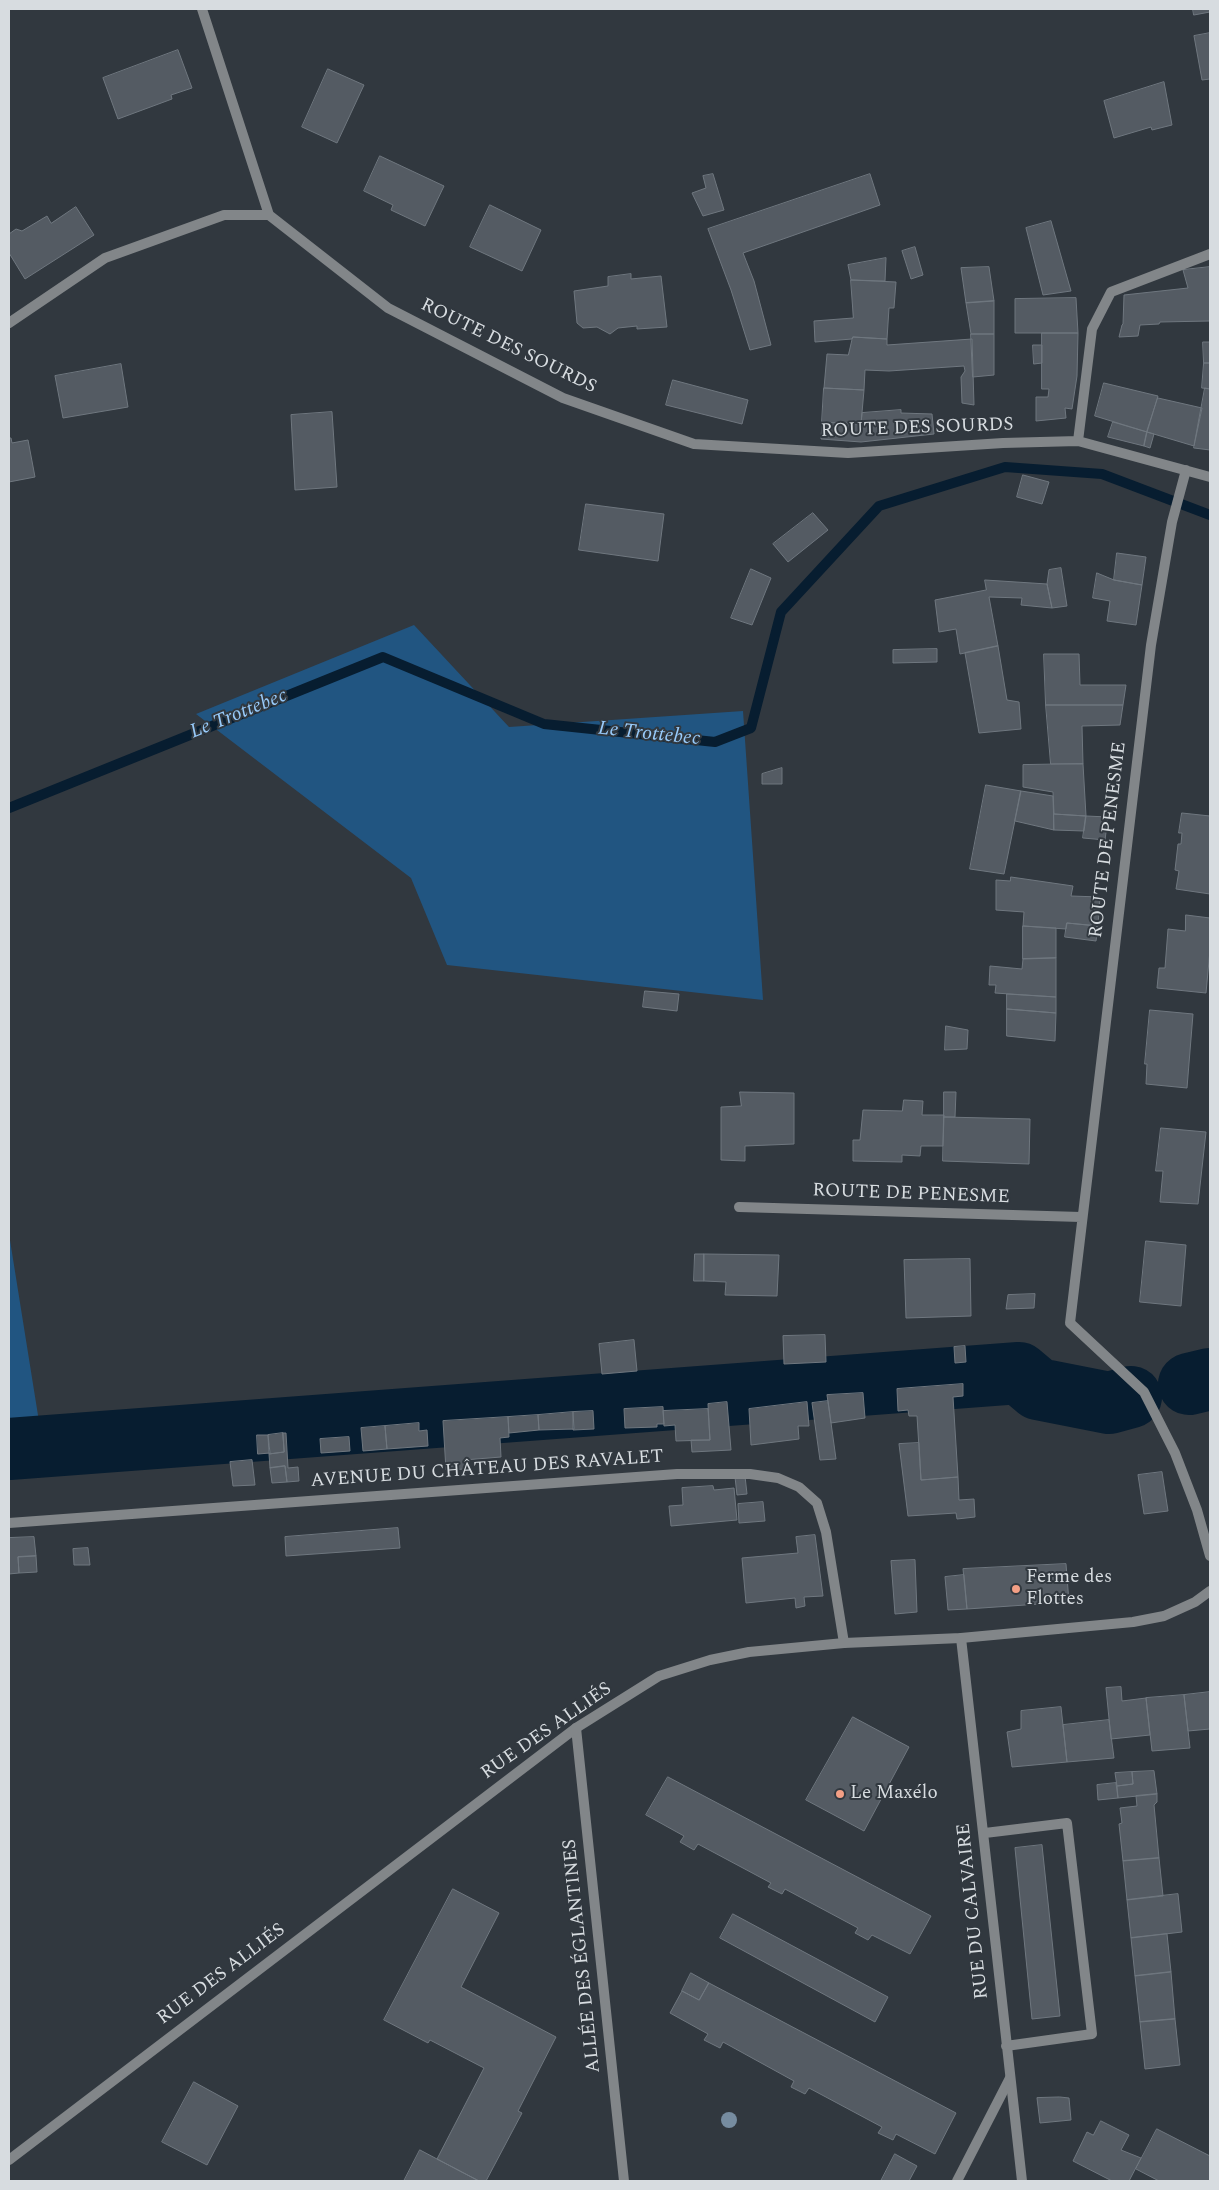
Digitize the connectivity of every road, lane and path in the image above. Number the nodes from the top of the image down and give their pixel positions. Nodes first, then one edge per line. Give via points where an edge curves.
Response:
1 (202, 9) edge
2 (269, 215) junction
3 (1210, 254) edge
4 (9, 323) edge
5 (1078, 441) junction
6 (1186, 470) junction
7 (1210, 477) edge
8 (739, 1208) dead end
9 (1081, 1217) junction
10 (9, 1523) edge
11 (1210, 1556) edge
12 (1210, 1591) edge
13 (961, 1638) junction
14 (844, 1643) junction
15 (576, 1728) junction
16 (984, 1833) junction
17 (1006, 2046) junction
18 (1010, 2078) junction
19 (9, 2160) edge
20 (624, 2181) edge
21 (957, 2181) edge
22 (1022, 2181) edge

1 - 2 street
2 - 4 street via 224,215 105,258
2 - 5 street, ROUTE DES SOURDS via 388,308 562,398 694,444 848,453
3 - 5 street via 1111,292 1092,328
5 - 6 street, ROUTE DES SOURDS
6 - 7 street, ROUTE DES SOURDS
6 - 9 street, ROUTE DE PENESME via 1172,522 1151,645
8 - 9 street, ROUTE DE PENESME
9 - 11 street, ROUTE DE PENESME via 1070,1323 1144,1392 1175,1453
10 - 14 street, AVENUE DU CHÂTEAU DES RAVALET via 677,1474 750,1474 778,1478 799,1487 816,1503 826,1532
12 - 13 street, RUE DES ALLIÉS via 1195,1602 1164,1616 1133,1622
13 - 14 street, RUE DES ALLIÉS
13 - 16 street, RUE DU CALVAIRE
14 - 15 street, RUE DES ALLIÉS via 749,1652 659,1676
15 - 19 street, RUE DES ALLIÉS
15 - 20 street, ALLÉE DES ÉGLANTINES
16 - 17 street, RUE DU CALVAIRE
16 - 17 street via 1067,1823 1092,2034
17 - 18 street, RUE DU CALVAIRE
18 - 21 street
18 - 22 street, RUE DU CALVAIRE

